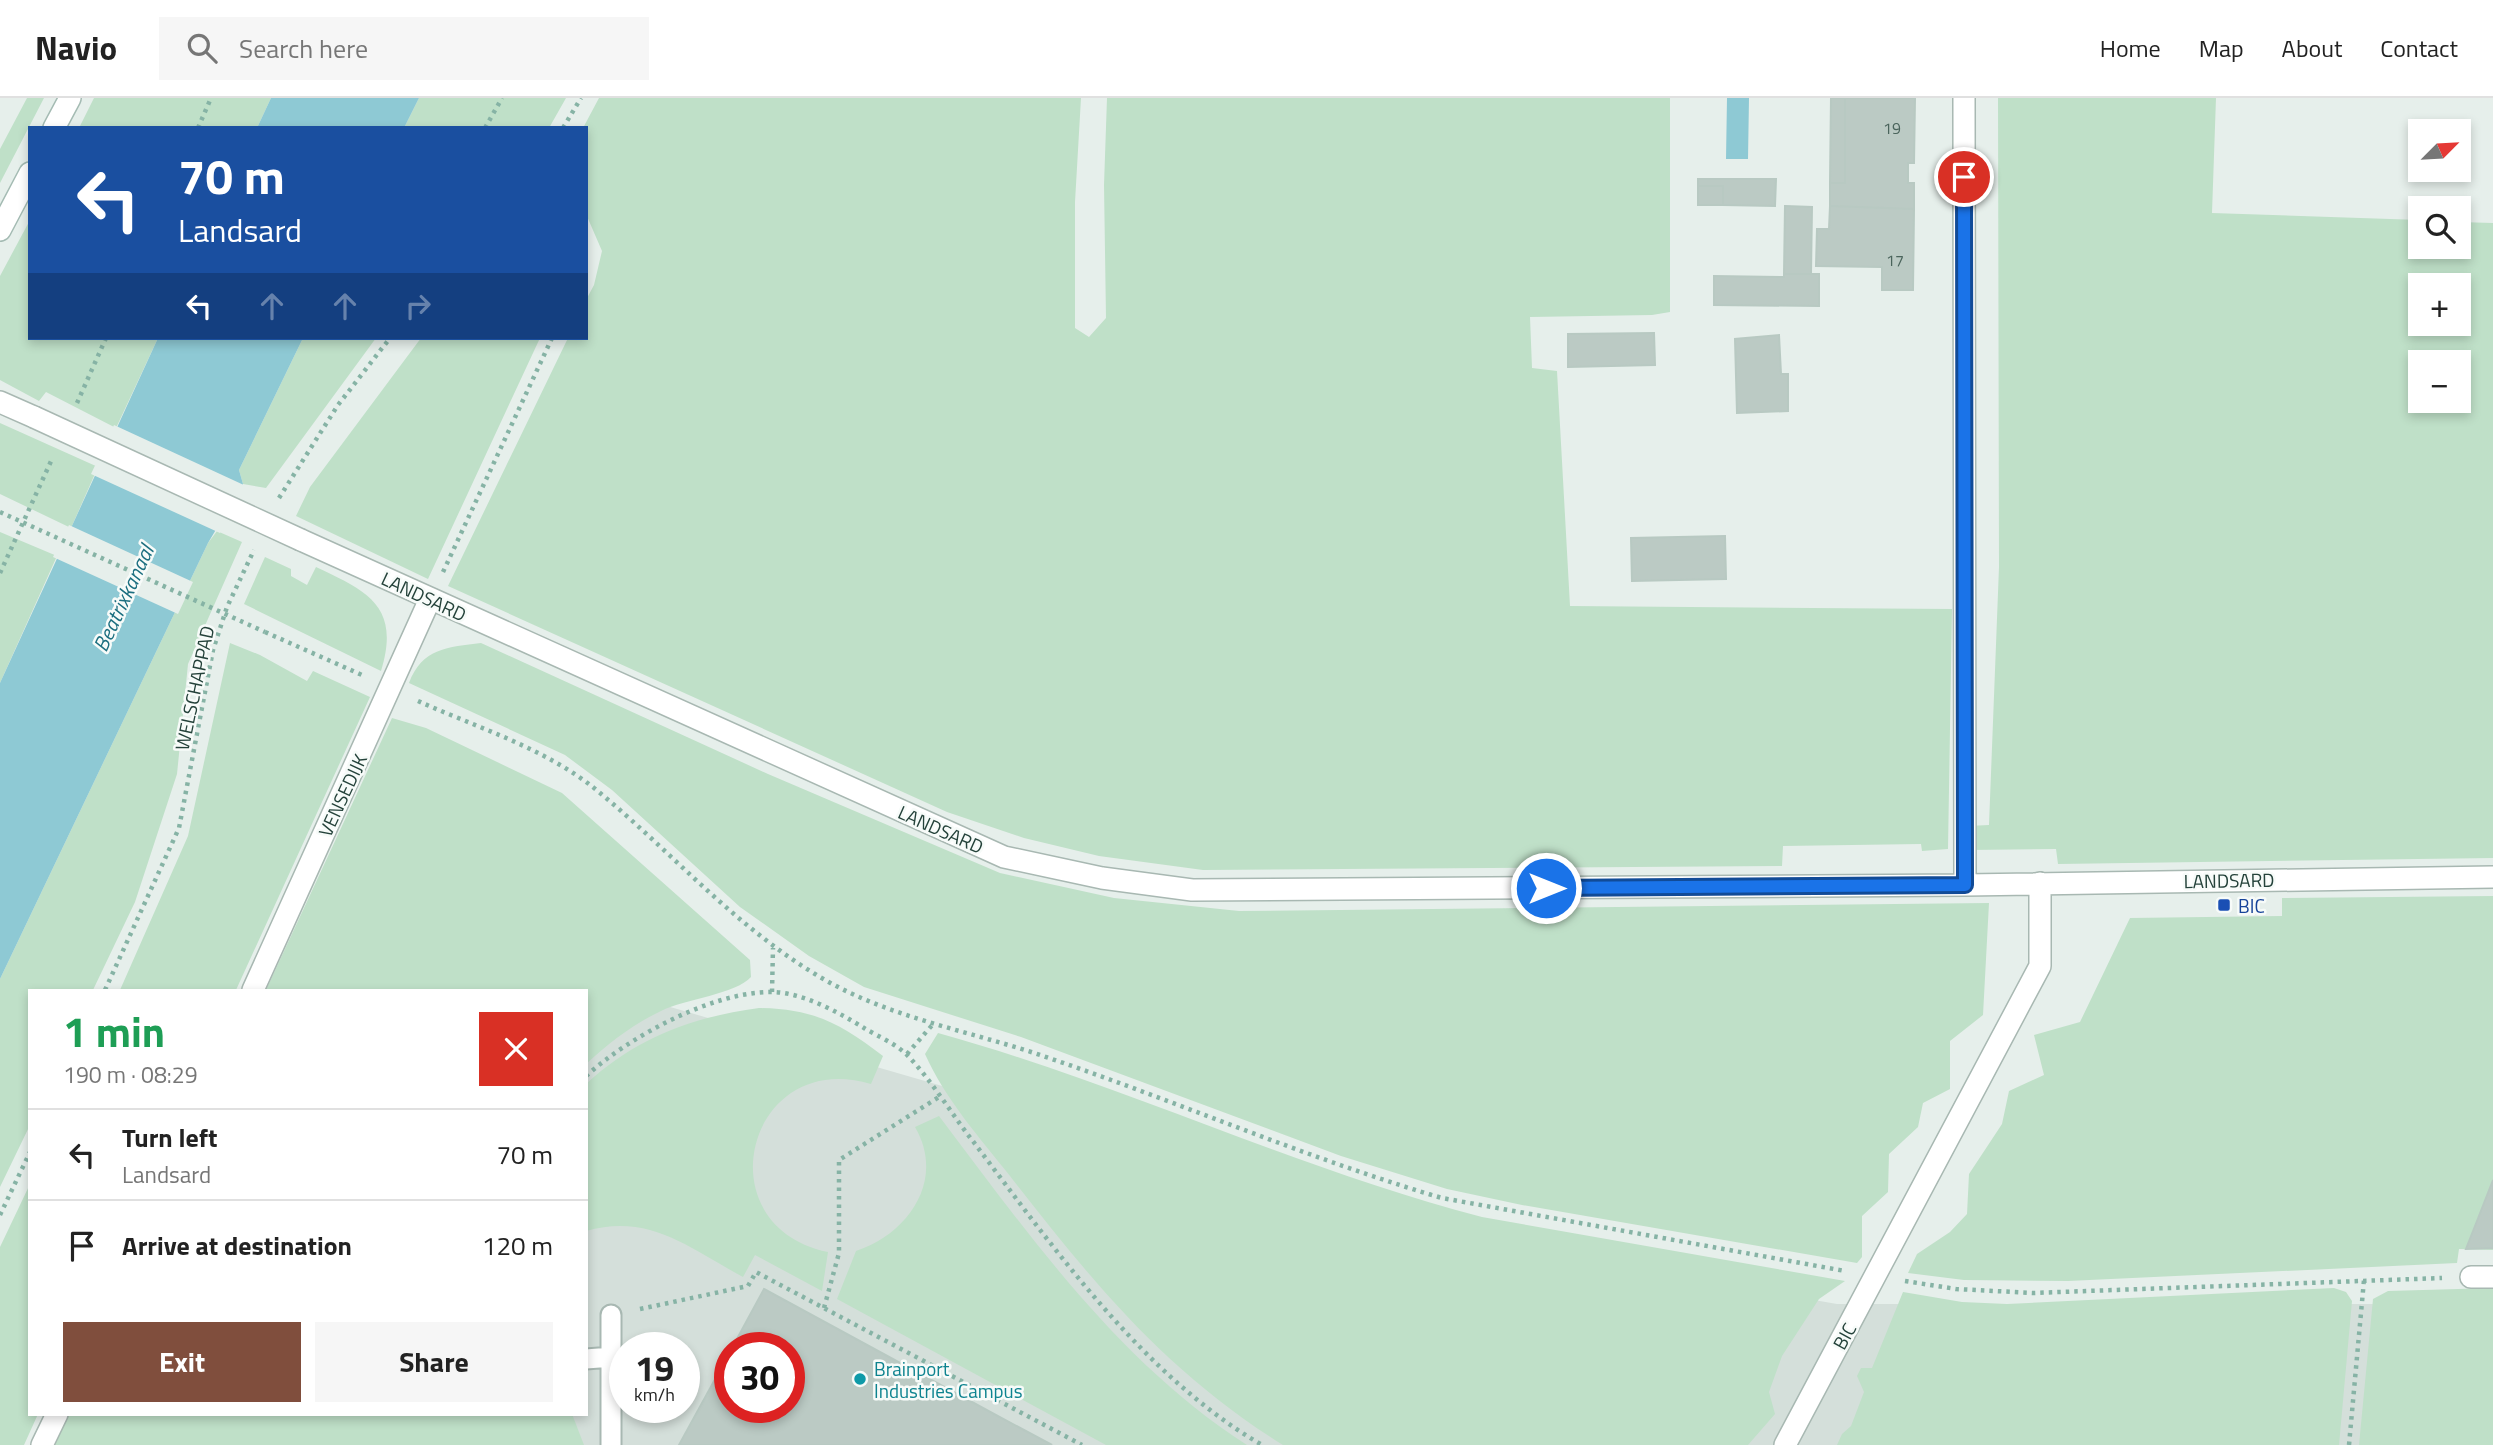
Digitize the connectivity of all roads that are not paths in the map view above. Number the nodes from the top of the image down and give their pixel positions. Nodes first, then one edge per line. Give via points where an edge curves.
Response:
1 (70, 98) edge
2 (1964, 98) edge
3 (55, 126) edge
4 (28, 177) edge
5 (0, 230) edge
6 (0, 402) edge
7 (430, 599) junction
8 (2493, 877) edge
9 (2039, 883) junction
10 (1965, 885) junction
11 (253, 989) edge
12 (2493, 1276) edge
13 (2471, 1277) road end
14 (611, 1315) road end
15 (611, 1332) edge
16 (609, 1357) edge
17 (588, 1359) edge
18 (56, 1416) edge
19 (611, 1423) edge
20 (42, 1445) edge
21 (611, 1445) edge
22 (1784, 1445) edge

1 - 3 street
2 - 10 street
4 - 5 street
6 - 7 street, LANDSARD, bridge
7 - 10 street, LANDSARD via 1004,857 1102,878 1192,890
7 - 11 street, VENSEDIJK
8 - 9 street, LANDSARD
9 - 10 street, LANDSARD
9 - 22 street, BIC via 2040,965
12 - 13 street
14 - 15 lane
16 - 17 lane
18 - 20 street
19 - 21 lane

